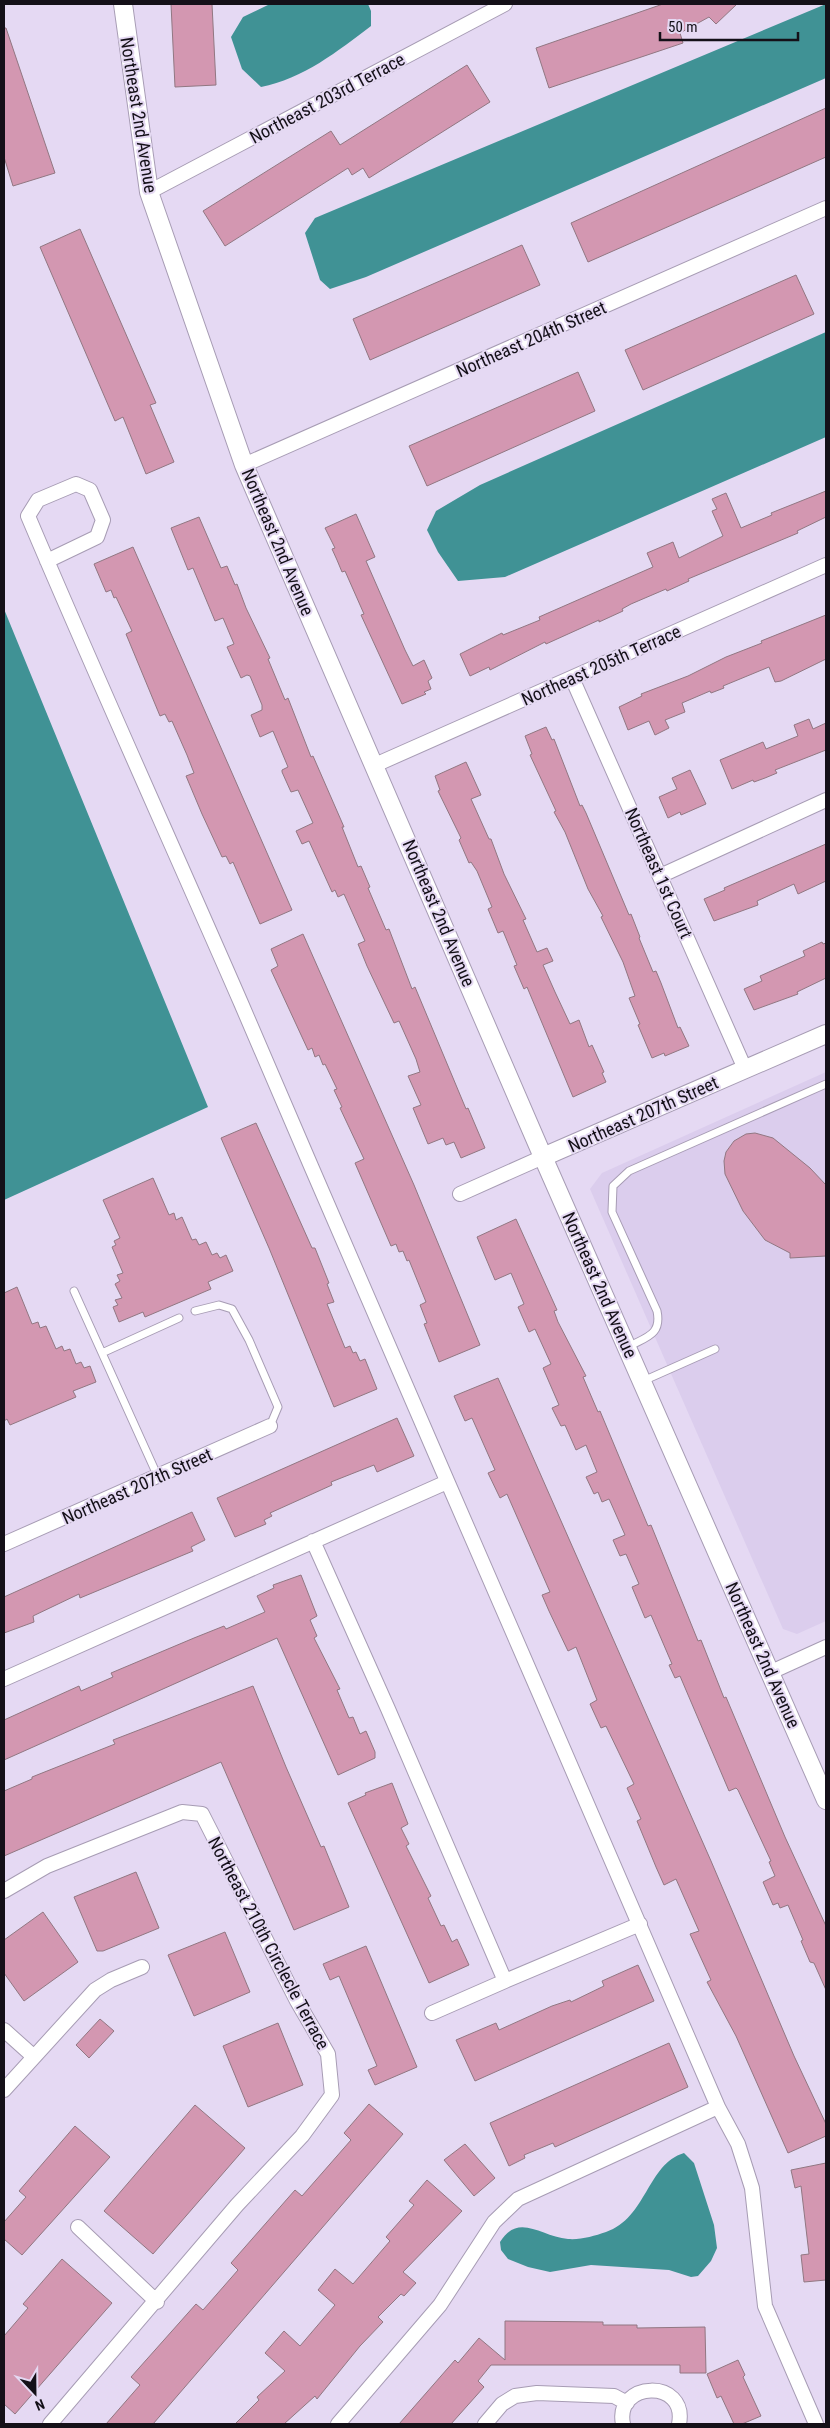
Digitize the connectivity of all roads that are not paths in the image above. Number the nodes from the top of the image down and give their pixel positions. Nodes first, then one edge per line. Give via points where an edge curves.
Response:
1 (123, 4) edge
2 (505, 4) edge
3 (149, 192) junction
4 (822, 210) edge
5 (244, 465) junction
6 (47, 561) junction
7 (826, 565) edge
8 (572, 678) junction
9 (375, 765) junction
10 (826, 800) edge
11 (660, 876) junction
12 (826, 1034) edge
13 (745, 1069) junction
14 (826, 1084) edge
15 (544, 1157) junction
16 (460, 1194) dead end
17 (74, 1291) dead end
18 (195, 1311) dead end
19 (180, 1318) dead end
20 (628, 1347) junction
21 (715, 1349) dead end
22 (102, 1353) junction
23 (643, 1382) junction
24 (270, 1426) joint
25 (158, 1477) junction
26 (447, 1482) junction
27 (313, 1542) junction
28 (4, 1544) edge
29 (826, 1647) edge
30 (771, 1672) junction
31 (4, 1679) edge
32 (826, 1800) edge
33 (4, 1891) edge
34 (640, 1924) junction
35 (142, 1968) dead end
36 (505, 1981) junction
37 (432, 2014) dead end
38 (4, 2030) edge
39 (33, 2056) junction
40 (4, 2090) edge
41 (718, 2107) junction
42 (78, 2227) dead end
43 (157, 2302) junction
44 (627, 2403) junction
45 (50, 2424) edge
46 (338, 2424) edge
47 (485, 2424) edge
48 (624, 2424) edge
49 (680, 2424) edge
50 (816, 2424) edge

1 - 3 street, Northeast 2nd Avenue
2 - 3 street, Northeast 203rd Terrace
3 - 5 street, Northeast 2nd Avenue
4 - 5 street, Northeast 204th Street
5 - 9 street, Northeast 2nd Avenue
6 - 6 street via 28,516 38,500 76,484 90,490 103,520 97,537
6 - 26 street
7 - 8 street, Northeast 205th Terrace
8 - 9 street, Northeast 205th Terrace
8 - 11 street, Northeast 1st Court
9 - 15 street, Northeast 2nd Avenue
10 - 11 street
11 - 13 street, Northeast 1st Court
12 - 13 street, Northeast 207th Street
13 - 15 street, Northeast 207th Street
14 - 20 lane via 619,1178 613,1186 612,1212 659,1321 655,1332
15 - 16 street, Northeast 207th Street
15 - 20 street, Northeast 2nd Avenue
17 - 22 lane
18 - 24 lane via 219,1305 232,1309 278,1407
19 - 22 lane
20 - 23 street, Northeast 2nd Avenue
21 - 23 lane
22 - 25 lane
23 - 30 street, Northeast 2nd Avenue
24 - 25 street, Northeast 207th Street
25 - 28 street, Northeast 207th Street
26 - 27 street
26 - 34 street
27 - 31 street
27 - 36 street
29 - 30 street
30 - 32 street, Northeast 2nd Avenue
33 - 43 street, Northeast 210th Circlecle Terrace via 46,1866 182,1812 202,1814 297,2001 328,2054 332,2095 302,2136 237,2205
34 - 36 street
34 - 41 street
35 - 39 street via 95,1990
36 - 37 street
38 - 39 street
39 - 40 street
41 - 46 street via 518,2199 494,2222 440,2304
41 - 50 street via 738,2144 752,2188 765,2306
42 - 43 street
43 - 45 street, Northeast 210th Circlecle Terrace
44 - 47 street via 614,2396 537,2393 515,2396 502,2404
44 - 48 street via 623,2412
44 - 49 street via 642,2391 662,2391 676,2403

